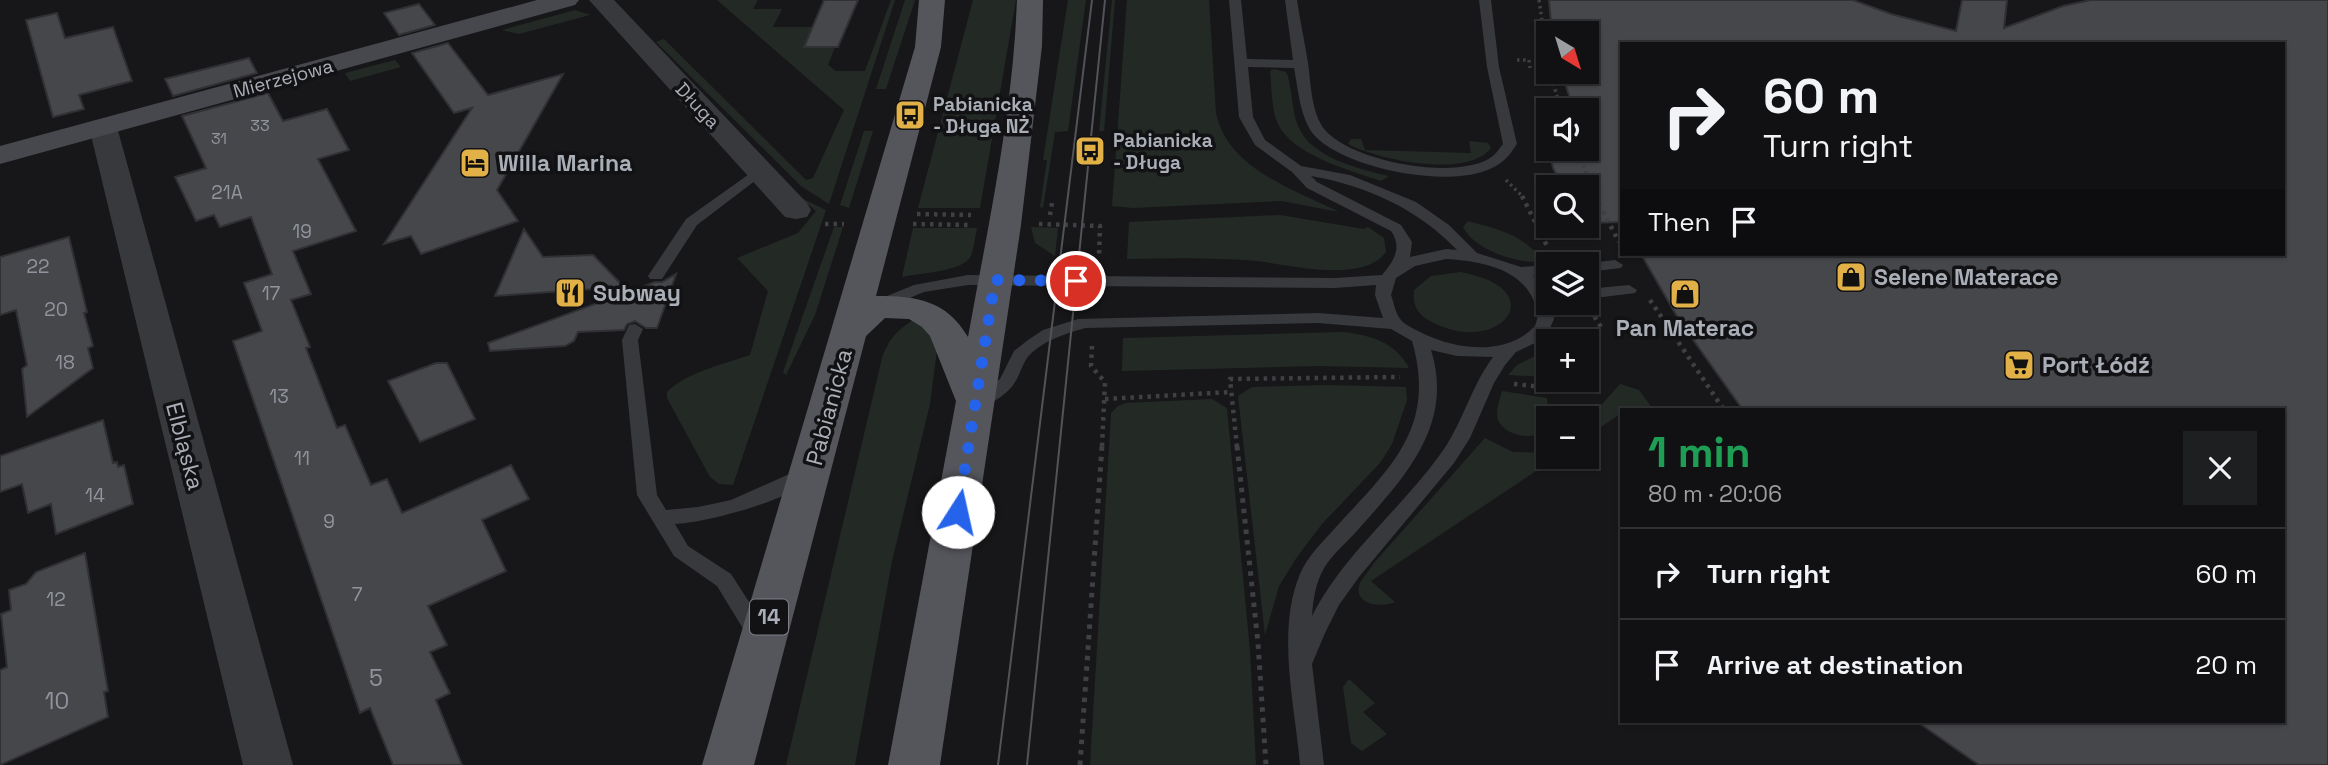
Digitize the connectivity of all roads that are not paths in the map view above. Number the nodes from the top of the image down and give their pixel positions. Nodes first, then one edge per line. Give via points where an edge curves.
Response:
1 (565, 0) edge
2 (601, 0) edge
3 (932, 0) edge
4 (951, 0) edge
5 (1030, 0) edge
6 (1046, 0) edge
7 (1235, 0) edge
8 (1291, 0) edge
9 (1485, 0) edge
10 (1029, 46) junction
11 (928, 47) junction
12 (1241, 63) junction
13 (1302, 64) junction
14 (103, 127) junction
15 (0, 155) edge
16 (1297, 169) junction
17 (759, 171) junction
18 (796, 210) dead end
19 (1471, 256) junction
20 (1615, 265) dead end
21 (1599, 266) edge
22 (1399, 267) junction
23 (1536, 267) edge
24 (1517, 272) junction
25 (656, 276) dead end
26 (995, 280) junction
27 (1386, 280) junction
28 (1536, 288) edge
29 (1637, 292) road end
30 (1599, 300) edge
31 (1546, 315) edge
32 (863, 319) junction
33 (1394, 324) junction
34 (635, 329) dead end
35 (1420, 341) junction
36 (1509, 350) junction
37 (976, 403) junction
38 (812, 470) junction
39 (660, 517) junction
40 (762, 640) junction
41 (1303, 662) junction
42 (268, 765) edge
43 (728, 765) edge
44 (914, 765) edge
45 (1312, 765) edge

1 - 14 street, Mierzejowa
2 - 17 street, Długa
3 - 11 main road
4 - 11 main road, 14
5 - 10 main road
6 - 10 main road
7 - 12 lane
8 - 13 lane
9 - 13 lane via 1493,67 1510,144 1500,159 1489,165 1457,171 1402,169 1345,152 1325,138 1312,120
10 - 26 main road
11 - 32 main road, Pabianicka / 14
12 - 13 lane
12 - 16 lane via 1246,117 1252,131 1271,152
14 - 15 street, Mierzejowa
14 - 42 street, Elbląska
16 - 19 lane via 1345,178 1412,205 1444,228
16 - 22 lane via 1321,190 1396,228 1407,245
17 - 18 street, Długa
17 - 25 lane via 691,222
19 - 22 lane via 1446,254
19 - 24 lane
20 - 21 lane
22 - 27 lane
23 - 24 lane
24 - 28 lane
26 - 27 lane
26 - 32 lane via 943,283 899,295
26 - 37 main road
27 - 33 lane via 1382,297
29 - 30 lane
31 - 36 lane via 1543,327 1529,341
32 - 37 main road via 910,306 938,320 946,329
32 - 38 main road, Pabianicka / 14
33 - 35 lane
33 - 37 lane via 1318,318 1084,323 1034,344 1020,355 1007,382
34 - 39 lane via 630,340 647,495
35 - 36 lane via 1448,350
35 - 41 lane via 1432,377 1430,402 1418,439 1397,472 1310,573 1301,603
36 - 41 lane via 1491,368 1462,436 1439,469 1336,593
37 - 44 main road
38 - 39 lane via 731,507 691,517
38 - 40 main road, Pabianicka / 14
39 - 40 lane via 681,551 723,580
40 - 43 main road, Pabianicka / 14
41 - 45 lane

